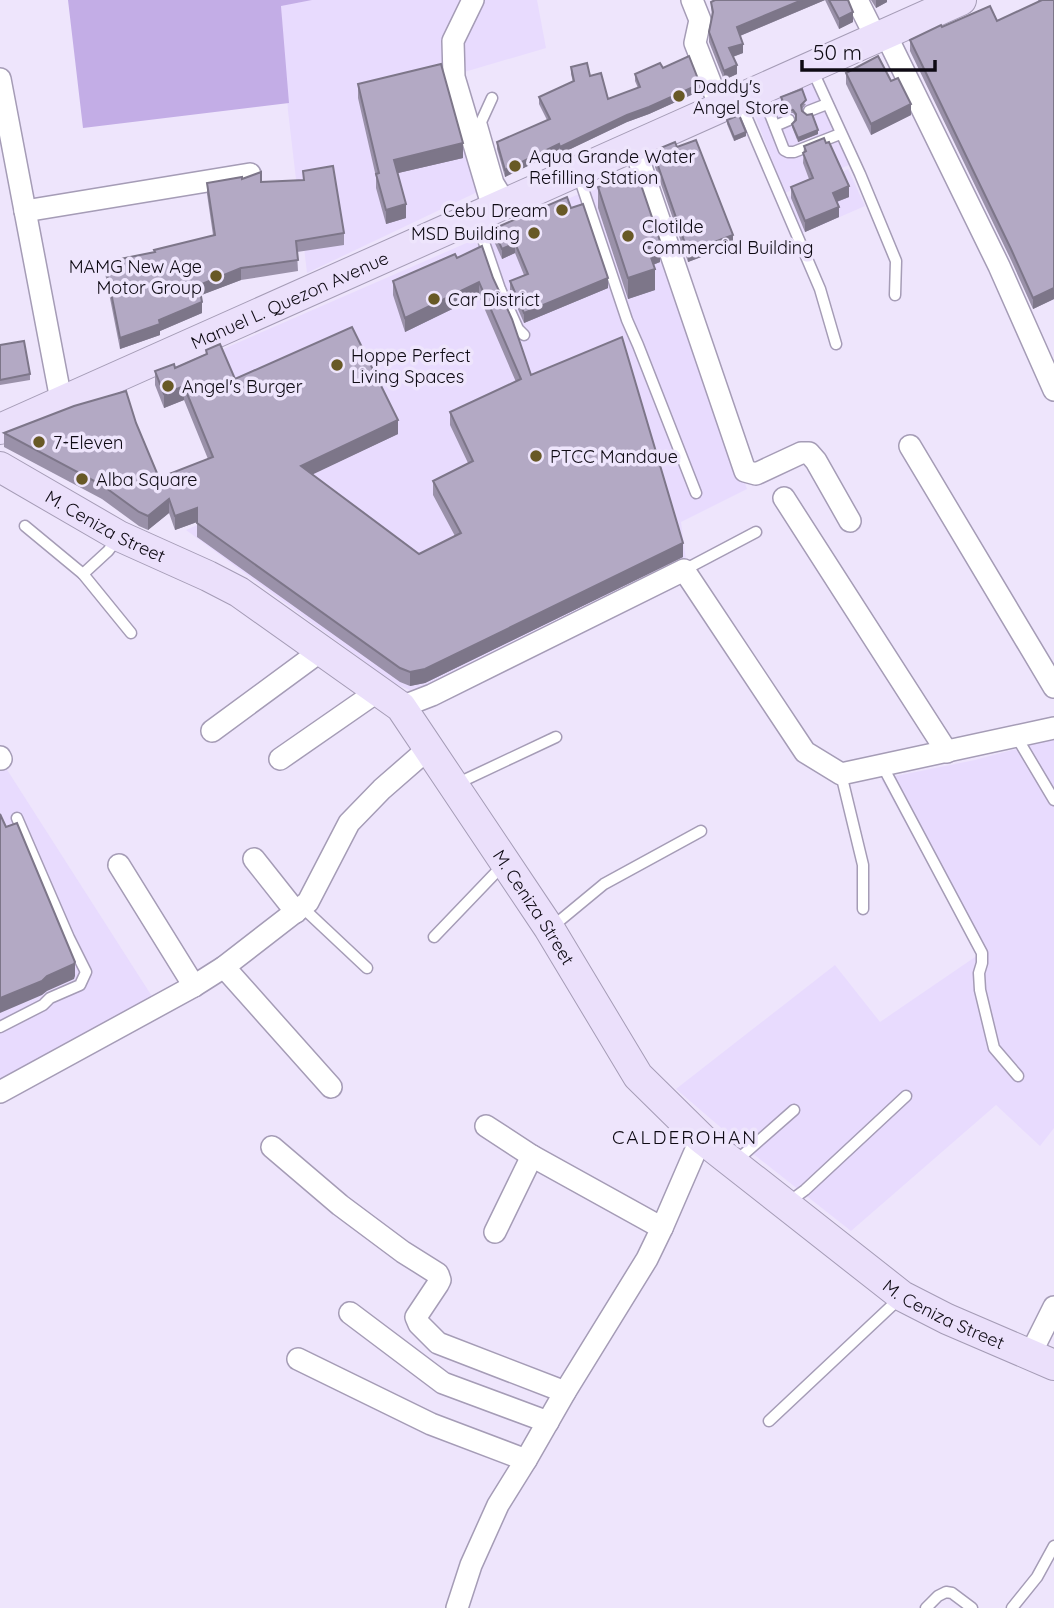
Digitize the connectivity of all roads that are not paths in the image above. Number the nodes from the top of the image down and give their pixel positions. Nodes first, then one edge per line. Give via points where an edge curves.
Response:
1 (473, 0) edge
2 (692, 0) edge
3 (857, 0) edge
4 (961, 0) edge
5 (881, 36) junction
6 (811, 67) junction
7 (0, 79) edge
8 (492, 98) dead end
9 (740, 99) junction
10 (827, 104) junction
11 (809, 111) dead end
12 (789, 120) dead end
13 (775, 126) junction
14 (840, 134) junction
15 (634, 145) junction
16 (577, 171) junction
17 (250, 174) edge
18 (493, 208) junction
19 (25, 211) junction
20 (895, 295) dead end
21 (524, 335) dead end
22 (836, 344) dead end
23 (1047, 353) edge
24 (1054, 390) edge
25 (61, 400) junction
26 (0, 429) edge
27 (910, 446) dead end
28 (0, 467) edge
29 (696, 493) dead end
30 (784, 498) dead end
31 (849, 521) dead end
32 (26, 526) dead end
33 (756, 532) dead end
34 (118, 536) junction
35 (684, 570) junction
36 (83, 574) junction
37 (131, 633) dead end
38 (322, 650) junction
39 (1054, 687) edge
40 (389, 699) junction
41 (1054, 728) edge
42 (212, 731) dead end
43 (1016, 736) junction
44 (556, 737) dead end
45 (429, 748) junction
46 (947, 752) junction
47 (280, 759) dead end
48 (882, 765) junction
49 (841, 774) junction
50 (454, 785) junction
51 (1054, 800) edge
52 (17, 818) dead end
53 (701, 831) dead end
54 (254, 859) dead end
55 (505, 863) junction
56 (118, 865) dead end
57 (299, 909) junction
58 (863, 909) dead end
59 (549, 928) junction
60 (434, 937) dead end
61 (224, 967) junction
62 (367, 968) dead end
63 (194, 986) junction
64 (0, 1027) edge
65 (1018, 1076) dead end
66 (331, 1087) dead end
67 (0, 1092) edge
68 (906, 1096) dead end
69 (794, 1110) dead end
70 (486, 1126) dead end
71 (701, 1138) junction
72 (272, 1147) dead end
73 (532, 1156) junction
74 (733, 1164) junction
75 (785, 1204) junction
76 (662, 1228) junction
77 (495, 1232) dead end
78 (902, 1296) junction
79 (1054, 1307) edge
80 (350, 1313) dead end
81 (298, 1359) dead end
82 (1042, 1360) edge
83 (565, 1392) junction
84 (769, 1421) dead end
85 (548, 1422) junction
86 (526, 1460) junction
87 (1054, 1546) edge
88 (457, 1608) edge
89 (926, 1608) edge
90 (972, 1608) edge
91 (1012, 1608) edge

1 - 18 street via 453,41 454,77
2 - 9 street via 700,20 695,43
3 - 5 street
4 - 5 street, Manuel L. Quezon Avenue
5 - 6 street, Manuel L. Quezon Avenue
5 - 23 street
6 - 9 street, Manuel L. Quezon Avenue
6 - 10 lane
7 - 19 street
8 - 18 lane via 481,122 498,181
9 - 13 lane
9 - 15 street, Manuel L. Quezon Avenue
9 - 22 lane via 820,289
10 - 11 lane
10 - 14 lane
12 - 13 lane
13 - 14 lane via 788,152
14 - 20 lane via 896,261
15 - 16 street, Manuel L. Quezon Avenue
15 - 31 street via 745,471 756,474 809,453
16 - 18 street, Manuel L. Quezon Avenue
16 - 29 lane via 626,320
17 - 19 street
18 - 21 lane via 500,289
18 - 25 street, Manuel L. Quezon Avenue
19 - 25 street
23 - 24 street
25 - 26 street, Manuel L. Quezon Avenue
27 - 39 street
28 - 34 street, M. Ceniza Street
30 - 46 street
32 - 36 lane
33 - 35 lane
34 - 36 lane
34 - 38 street, M. Ceniza Street via 239,593
35 - 40 street via 432,695
35 - 49 street via 805,752
36 - 37 lane
38 - 40 street, M. Ceniza Street
38 - 42 street
40 - 45 street, M. Ceniza Street
40 - 47 street
41 - 43 street
43 - 46 street
43 - 51 lane
44 - 50 lane
45 - 50 street, M. Ceniza Street
45 - 57 street via 349,823 308,901
46 - 48 street
48 - 49 street
48 - 65 lane via 982,953 980,990 991,1040
49 - 58 lane via 863,865
50 - 55 street, M. Ceniza Street
52 - 64 lane via 86,972 80,985
53 - 59 lane via 604,884
54 - 57 street
55 - 59 street, M. Ceniza Street
55 - 60 lane
56 - 63 street
57 - 61 street
57 - 62 lane
59 - 71 street, M. Ceniza Street via 638,1076
61 - 63 street
61 - 66 street
63 - 67 street
68 - 75 lane
69 - 74 lane
70 - 73 street
71 - 74 street, M. Ceniza Street
71 - 76 street
72 - 83 street via 340,1205 438,1274 438,1284 416,1317 438,1343
73 - 76 street
73 - 77 street
74 - 75 street, M. Ceniza Street
75 - 78 street, M. Ceniza Street
76 - 83 street
78 - 82 street, M. Ceniza Street
78 - 84 lane
79 - 82 street
80 - 85 street via 443,1383
81 - 86 street via 431,1424
83 - 85 street
85 - 86 street
86 - 88 street via 498,1506
87 - 91 lane
89 - 90 lane via 946,1592

